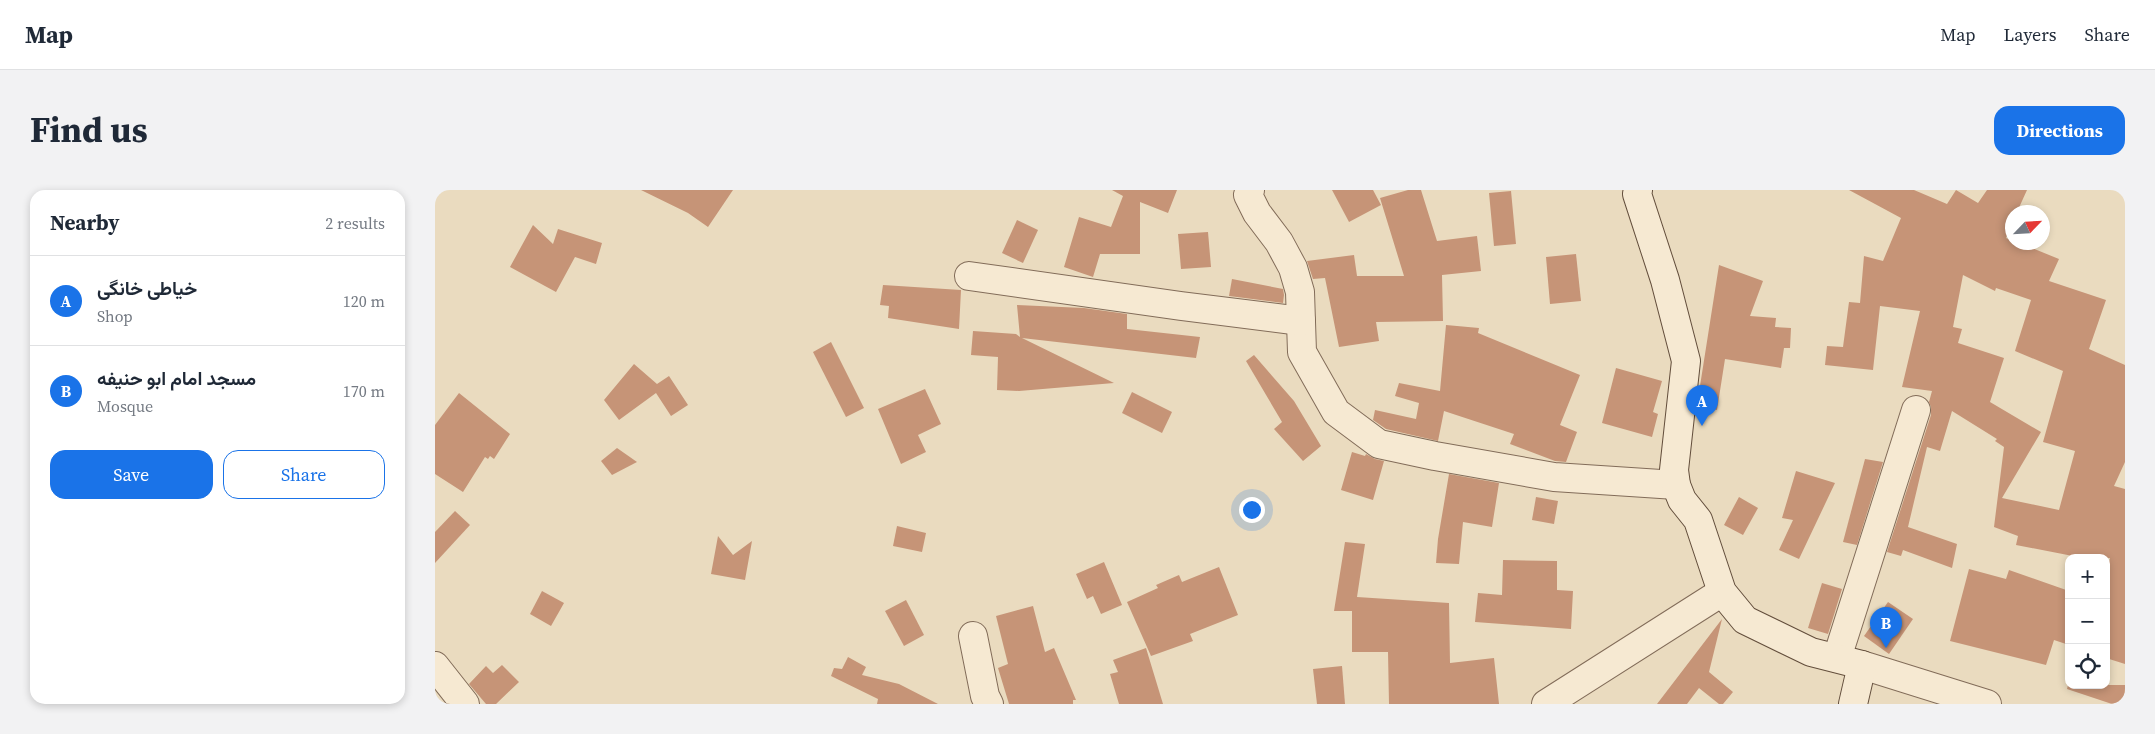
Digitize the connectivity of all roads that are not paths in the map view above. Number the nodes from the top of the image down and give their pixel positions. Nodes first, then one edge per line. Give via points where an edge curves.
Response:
1 (1249, 190) edge
2 (1638, 190) edge
3 (969, 276) dead end
4 (1301, 321) junction
5 (1915, 410) dead end
6 (1676, 485) junction
7 (1722, 592) junction
8 (973, 636) dead end
9 (1849, 661) junction
10 (435, 666) edge
11 (465, 704) edge
12 (989, 704) edge
13 (1546, 704) edge
14 (1853, 704) edge
15 (1987, 704) edge

1 - 4 street via 1248,195 1257,213 1279,242 1293,268 1300,292
2 - 6 street via 1686,362 1674,470
3 - 4 street
4 - 6 street via 1302,352 1336,412 1379,444 1554,477
5 - 9 street
6 - 7 street via 1682,500 1699,520
7 - 9 street via 1745,620 1811,652
7 - 13 street
8 - 12 street
9 - 14 street
9 - 15 street
10 - 11 street

